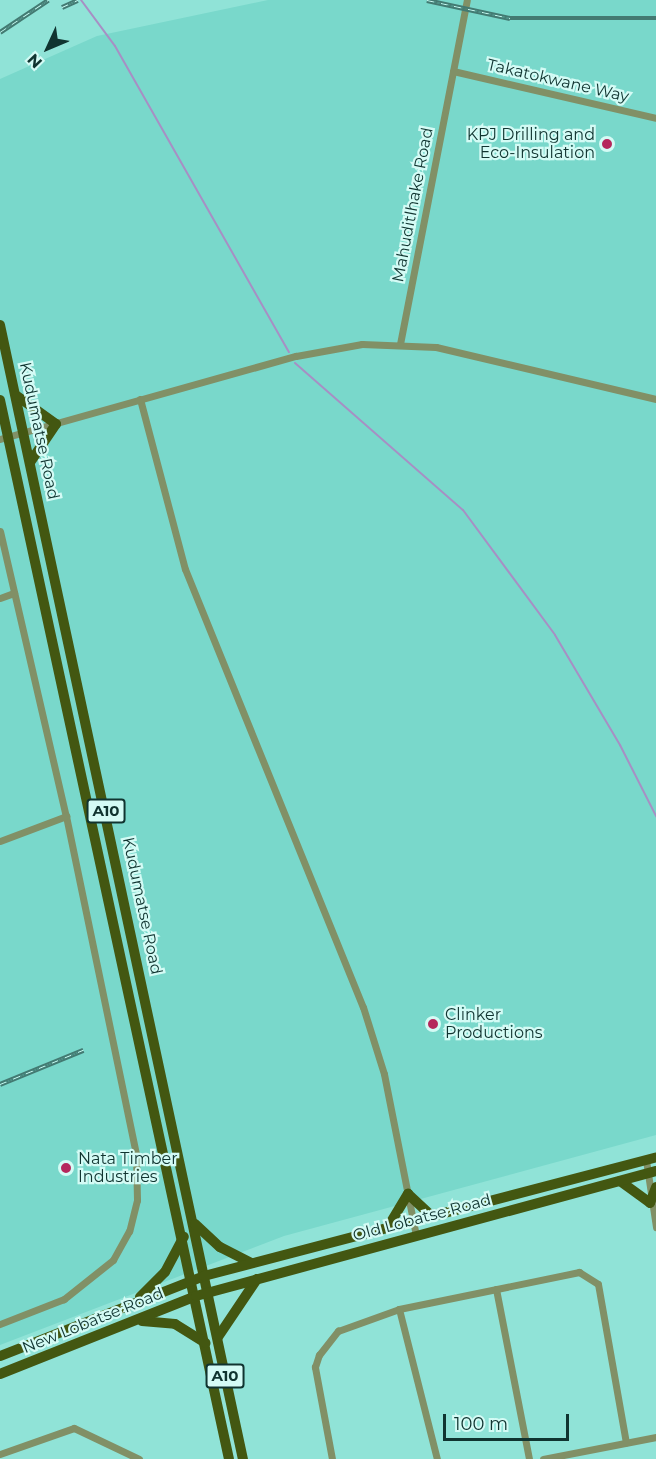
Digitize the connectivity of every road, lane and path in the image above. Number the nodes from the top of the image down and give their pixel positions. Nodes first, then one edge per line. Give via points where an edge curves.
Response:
1 (467, 0) edge
2 (453, 71) junction
3 (656, 118) edge
4 (1, 327) edge
5 (400, 344) junction
6 (17, 396) junction
7 (140, 399) junction
8 (656, 399) edge
9 (0, 400) edge
10 (56, 424) junction
11 (24, 433) junction
12 (4, 438) edge
13 (31, 461) junction
14 (0, 531) edge
15 (14, 593) junction
16 (0, 598) edge
17 (66, 816) junction
18 (0, 841) edge
19 (651, 1158) edge
20 (652, 1172) edge
21 (620, 1181) junction
22 (656, 1187) edge
23 (408, 1194) junction
24 (650, 1203) junction
25 (432, 1216) junction
26 (413, 1221) junction
27 (195, 1224) junction
28 (388, 1227) junction
29 (656, 1227) edge
30 (416, 1235) junction
31 (184, 1237) junction
32 (251, 1263) junction
33 (204, 1276) junction
34 (257, 1279) junction
35 (193, 1280) junction
36 (496, 1288) junction
37 (209, 1293) junction
38 (196, 1296) junction
39 (136, 1301) junction
40 (399, 1309) junction
41 (132, 1322) junction
42 (0, 1324) edge
43 (218, 1337) junction
44 (205, 1343) junction
45 (0, 1356) edge
46 (0, 1374) edge
47 (656, 1437) edge
48 (626, 1443) junction
49 (0, 1455) edge
50 (572, 1456) edge
51 (5, 1459) edge
52 (139, 1459) edge
53 (229, 1459) edge
54 (243, 1459) edge
55 (332, 1459) edge
56 (437, 1459) edge
57 (529, 1459) edge
58 (543, 1459) edge

1 - 2 street, Mahuditlhake Road
2 - 3 street, Takatokwane Way
2 - 5 street, Mahuditlhake Road
4 - 6 main road, Kudumatse Road / A10
5 - 7 street via 362,344 296,356
5 - 8 street via 436,347
6 - 10 main road
6 - 11 main road, Kudumatse Road / A10
7 - 10 street
7 - 23 street via 185,569 363,1007 384,1074
9 - 12 main road, Kudumatse Road / A10
10 - 11 street
10 - 13 main road
11 - 12 street
11 - 13 main road, Kudumatse Road / A10
12 - 31 main road, Kudumatse Road / A10
13 - 27 main road, Kudumatse Road / A10
14 - 15 street
15 - 16 street
15 - 17 street
17 - 18 street
17 - 42 street via 136,1155 137,1200 129,1231 113,1260 64,1299
19 - 20 street
19 - 25 main road
20 - 21 main road, Old Lobatse Road
20 - 24 street
21 - 24 main road
21 - 30 main road, Old Lobatse Road
22 - 24 main road
23 - 25 main road
23 - 26 street
23 - 28 main road
24 - 29 street
25 - 26 main road
26 - 28 main road
26 - 30 street
27 - 32 main road via 220,1247
27 - 33 main road, Kudumatse Road / A10
28 - 32 main road
30 - 34 main road, Old Lobatse Road
31 - 35 main road, Kudumatse Road / A10
31 - 39 main road via 165,1272
32 - 33 main road
33 - 35 main road
33 - 37 main road, Kudumatse Road / A10
34 - 37 main road, Old Lobatse Road
34 - 43 main road
35 - 38 main road, Kudumatse Road / A10
35 - 39 main road
36 - 40 street
36 - 48 street via 579,1272 598,1284
36 - 57 street
37 - 38 main road, Old Lobatse Road
37 - 43 main road, Kudumatse Road / A10
38 - 41 main road, New Lobatse Road
38 - 44 main road, Kudumatse Road / A10
39 - 45 main road
40 - 55 street via 345,1326 329,1339 319,1355 315,1367
40 - 56 street
41 - 44 main road via 175,1324
41 - 46 main road, New Lobatse Road
43 - 54 main road, Kudumatse Road / A10
44 - 53 main road, Kudumatse Road / A10
47 - 48 street
48 - 50 street
49 - 51 street
49 - 52 street via 74,1428
50 - 58 street

